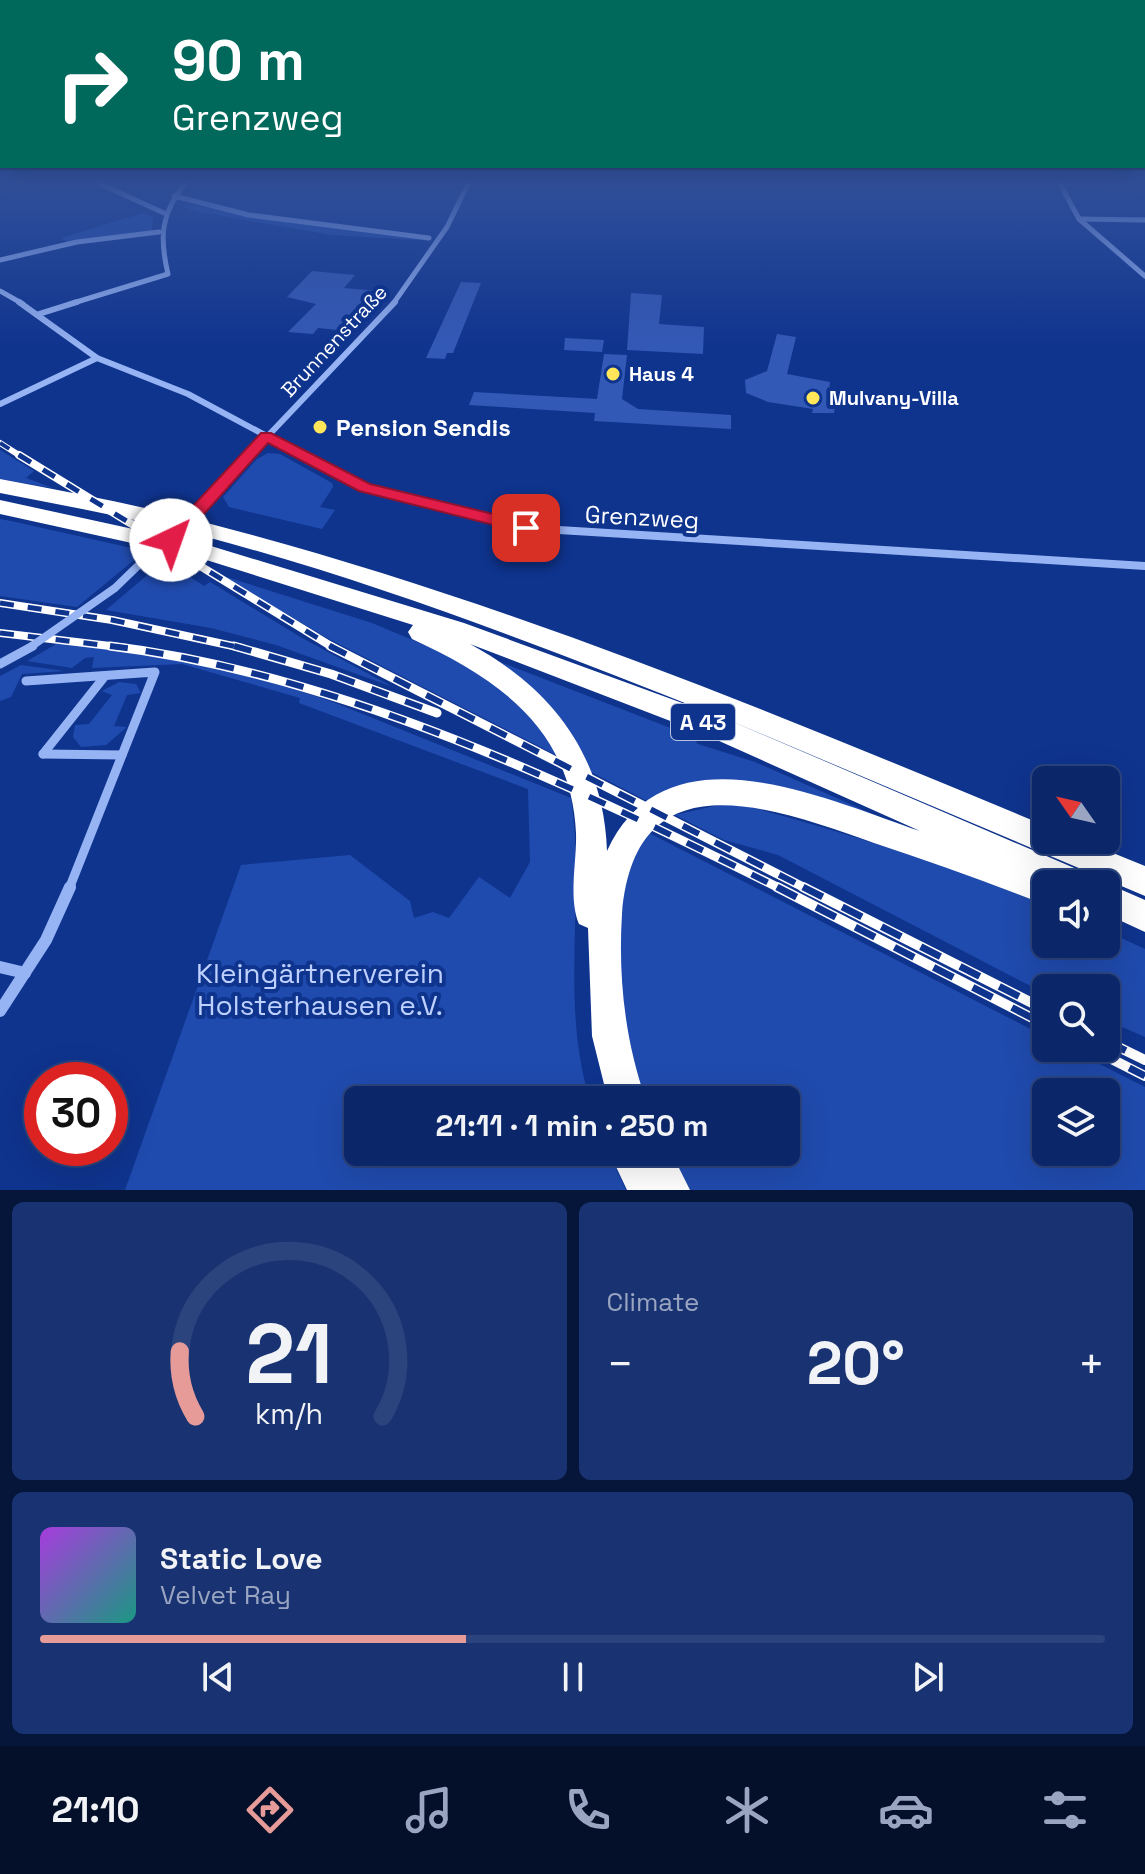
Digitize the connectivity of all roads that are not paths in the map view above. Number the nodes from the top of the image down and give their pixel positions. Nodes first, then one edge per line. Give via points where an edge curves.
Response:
1 (114, 238) edge
2 (160, 238) edge
3 (425, 238) edge
4 (429, 238) dead end
5 (442, 238) edge
6 (1101, 238) edge
7 (0, 260) edge
8 (1144, 275) edge
9 (0, 291) edge
10 (39, 314) junction
11 (97, 358) junction
12 (0, 404) edge
13 (266, 436) junction
14 (0, 486) edge
15 (0, 507) edge
16 (1145, 566) edge
17 (321, 586) junction
18 (0, 664) edge
19 (105, 676) junction
20 (26, 681) dead end
21 (122, 755) junction
22 (1032, 834) edge
23 (1080, 854) edge
24 (1043, 870) edge
25 (1145, 881) edge
26 (1032, 885) edge
27 (1120, 904) edge
28 (1145, 916) edge
29 (1120, 918) edge
30 (1145, 928) edge
31 (0, 967) edge
32 (25, 973) junction
33 (0, 1011) edge
34 (605, 1086) edge
35 (622, 1086) edge
36 (636, 1166) edge
37 (657, 1166) edge
38 (648, 1190) edge
39 (670, 1190) edge

1 - 7 street
2 - 10 street via 168,274
3 - 4 street
5 - 13 street, Brunnenstraße via 353,349
6 - 8 street
9 - 10 street, Grenzweg
10 - 11 street, Grenzweg
11 - 12 street
11 - 13 street, Grenzweg via 188,394
13 - 16 street, Grenzweg via 365,488 526,528
13 - 18 street, Brunnenstraße, bridge via 128,581 68,625
14 - 22 highway, A 43 via 234,537 451,605 795,734
15 - 17 highway, A 43 via 203,551
17 - 24 highway, A 43 via 455,629 709,724
17 - 34 highway via 492,669 537,705 567,746 588,802 591,1006
19 - 20 street
19 - 21 street via 155,672
19 - 21 street via 43,754
21 - 32 street via 60,911
23 - 25 highway, A 43
26 - 35 highway via 757,793 717,792 673,802 629,837 606,891 605,1006
27 - 28 highway
29 - 30 highway
31 - 32 street
32 - 33 street
36 - 38 highway
37 - 39 highway

